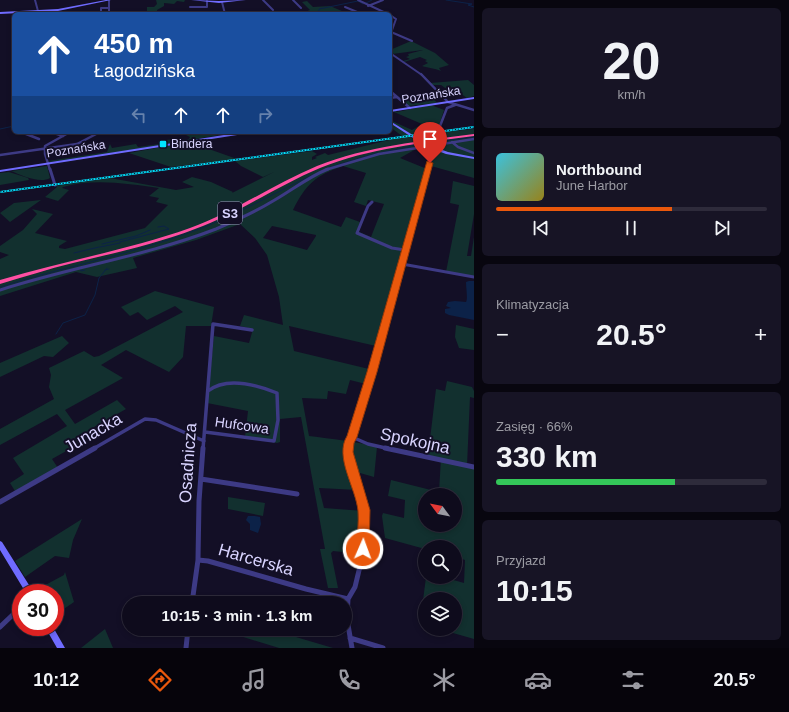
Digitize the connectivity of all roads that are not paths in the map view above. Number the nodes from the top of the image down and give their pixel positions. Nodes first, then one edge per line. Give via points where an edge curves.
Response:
1 (36, 0) edge
2 (109, 0) edge
3 (192, 0) edge
4 (245, 0) edge
5 (262, 0) edge
6 (293, 0) edge
7 (358, 0) edge
8 (383, 0) edge
9 (207, 1) junction
10 (222, 2) junction
11 (368, 6) junction
12 (190, 7) dead end
13 (345, 7) dead end
14 (109, 8) junction
15 (301, 8) dead end
16 (273, 10) dead end
17 (38, 11) junction
18 (12, 12) edge
19 (19, 12) edge
20 (101, 12) edge
21 (109, 12) edge
22 (224, 12) edge
23 (357, 12) edge
24 (384, 12) edge
25 (0, 13) edge
26 (392, 16) edge
27 (392, 29) edge
28 (392, 32) edge
29 (412, 41) dead end
30 (392, 54) edge
31 (392, 93) edge
32 (397, 97) junction
33 (392, 98) edge
34 (474, 98) edge
35 (448, 102) junction
36 (455, 105) junction
37 (410, 108) junction
38 (474, 110) edge
39 (392, 111) edge
40 (392, 123) edge
41 (440, 126) dead end
42 (26, 134) edge
43 (57, 134) edge
44 (66, 134) edge
45 (97, 134) edge
46 (237, 134) edge
47 (474, 134) edge
48 (63, 136) junction
49 (39, 139) dead end
50 (474, 140) edge
51 (452, 142) junction
52 (416, 146) junction
53 (45, 148) junction
54 (474, 153) edge
55 (0, 155) edge
56 (474, 158) edge
57 (48, 163) junction
58 (0, 170) edge
59 (54, 185) dead end
60 (372, 202) dead end
61 (405, 250) junction
62 (402, 264) junction
63 (0, 277) edge
64 (474, 277) edge
65 (0, 282) edge
66 (0, 290) edge
67 (252, 330) dead end
68 (208, 392) junction
69 (205, 432) junction
70 (352, 437) junction
71 (204, 441) junction
72 (474, 467) edge
73 (201, 479) junction
74 (297, 494) dead end
75 (0, 502) edge
76 (0, 544) edge
77 (198, 560) junction
78 (24, 584) edge
79 (193, 596) edge
80 (335, 596) edge
81 (350, 596) edge
82 (12, 616) edge
83 (0, 627) edge
84 (54, 636) edge
85 (187, 636) edge
86 (350, 638) joint
87 (61, 648) edge
88 (186, 648) edge
89 (352, 648) edge
90 (383, 648) edge

1 - 17 street
2 - 14 street
2 - 17 street
3 - 9 street
4 - 10 street
5 - 16 street
6 - 15 street
7 - 11 street
8 - 11 street
9 - 10 street
9 - 12 street via 207,7
10 - 22 street
11 - 24 street
13 - 23 street
14 - 20 street via 101,8
14 - 21 street
17 - 19 street
18 - 25 street
26 - 27 street via 396,19
28 - 29 street
30 - 35 street via 420,73
31 - 32 street
32 - 33 street
32 - 37 street
34 - 35 street, Poznańska
35 - 36 street
35 - 37 street, Poznańska
36 - 38 street
36 - 41 street via 447,108
37 - 39 street, Poznańska
40 - 56 street via 430,147
42 - 49 street
43 - 48 street
44 - 48 street
45 - 53 street via 81,143
46 - 57 street, Poznańska
47 - 63 highway, S3 via 387,145 342,156 301,172 230,209 182,228 138,242
47 - 65 highway, S3 via 389,148 345,159 299,176 234,212 185,231
48 - 53 street via 47,144
50 - 51 street
51 - 52 street
51 - 54 street
52 - 61 street via 428,153 431,158
52 - 66 street via 325,170 258,209 195,236 144,252 46,275
53 - 55 street
53 - 57 street via 44,154
57 - 58 street, Poznańska
57 - 59 street
60 - 61 street via 357,233 392,248
61 - 62 street
62 - 64 street
62 - 70 street
67 - 68 street, Osadnicza via 213,324
68 - 69 street, Osadnicza
68 - 69 street, Hufcowa via 211,387 224,383 270,389 277,393 278,420 274,441
69 - 71 street, Osadnicza
70 - 72 street, Spokojna via 368,444
70 - 81 street via 347,452 364,510 362,558 355,587
71 - 73 street, Osadnicza
71 - 75 street, Junacka via 156,420 145,419
73 - 74 street
73 - 77 street, Osadnicza
76 - 78 street
77 - 79 street, Osadnicza
77 - 80 street, Harcerska
82 - 83 street
84 - 87 street
85 - 88 street
86 - 89 street
86 - 90 street

